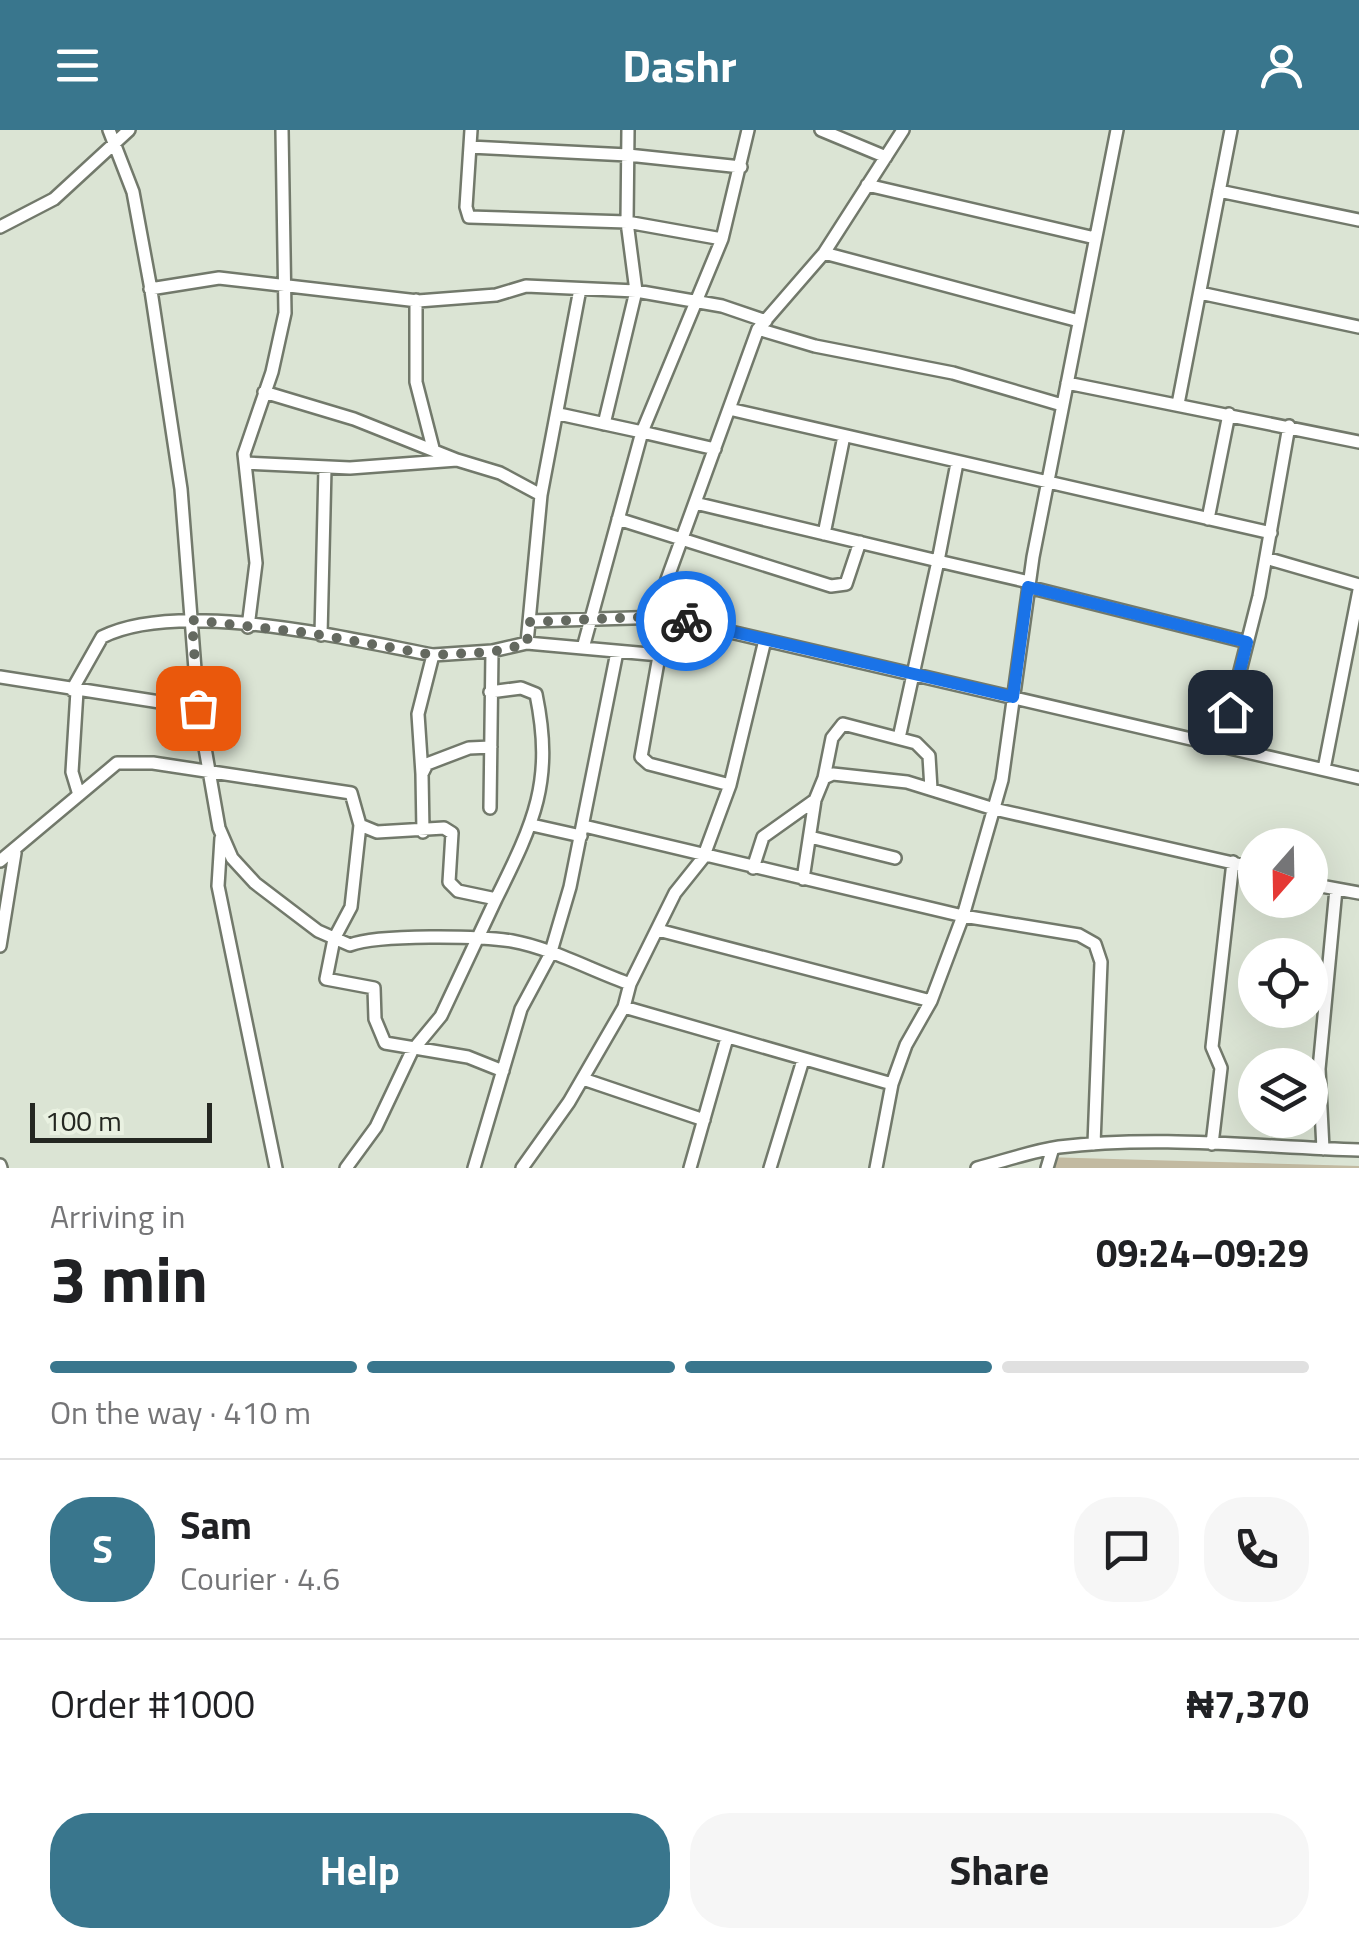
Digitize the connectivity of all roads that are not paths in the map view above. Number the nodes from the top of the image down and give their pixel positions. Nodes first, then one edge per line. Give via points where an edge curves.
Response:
1 (109, 130) edge
2 (129, 130) edge
3 (282, 130) edge
4 (471, 130) edge
5 (628, 130) edge
6 (748, 130) edge
7 (821, 130) edge
8 (902, 130) edge
9 (1117, 130) edge
10 (1231, 130) edge
11 (114, 144) junction
12 (470, 147) junction
13 (628, 155) junction
14 (886, 156) junction
15 (742, 167) junction
16 (868, 185) junction
17 (1220, 191) junction
18 (1359, 220) edge
19 (626, 222) junction
20 (0, 226) edge
21 (1095, 238) junction
22 (722, 239) junction
23 (824, 253) junction
24 (284, 287) junction
25 (150, 289) junction
26 (580, 289) junction
27 (636, 291) junction
28 (1200, 293) junction
29 (416, 300) junction
30 (696, 302) junction
31 (1079, 322) junction
32 (762, 325) junction
33 (1359, 327) edge
34 (1067, 382) junction
35 (264, 392) junction
36 (1178, 404) junction
37 (1062, 405) junction
38 (729, 409) junction
39 (558, 414) junction
40 (1229, 414) junction
41 (604, 424) junction
42 (1289, 426) junction
43 (642, 432) junction
44 (844, 436) junction
45 (1359, 442) edge
46 (433, 448) junction
47 (715, 449) junction
48 (457, 460) junction
49 (245, 463) junction
50 (957, 463) junction
51 (325, 468) junction
52 (1047, 484) junction
53 (541, 495) junction
54 (695, 503) junction
55 (618, 519) junction
56 (1208, 519) junction
57 (1271, 533) junction
58 (824, 534) junction
59 (681, 541) junction
60 (860, 542) junction
61 (1266, 558) junction
62 (938, 561) junction
63 (1029, 585) junction
64 (1359, 588) edge
65 (666, 616) junction
66 (192, 620) junction
67 (588, 620) junction
68 (529, 622) junction
69 (248, 627) junction
70 (321, 635) junction
71 (766, 640) junction
72 (1247, 642) junction
73 (527, 644) junction
74 (583, 648) junction
75 (492, 652) junction
76 (618, 652) junction
77 (433, 655) junction
78 (660, 655) junction
79 (1346, 660) junction
80 (1359, 664) edge
81 (916, 673) junction
82 (0, 677) edge
83 (75, 691) junction
84 (490, 692) junction
85 (1013, 697) junction
86 (198, 708) junction
87 (899, 738) junction
88 (1221, 746) junction
89 (491, 747) junction
90 (1324, 769) junction
91 (212, 772) junction
92 (422, 774) junction
93 (824, 778) junction
94 (1359, 778) edge
95 (730, 785) junction
96 (930, 789) junction
97 (79, 794) junction
98 (816, 800) junction
99 (490, 808) dead end
100 (994, 809) junction
101 (360, 825) junction
102 (532, 825) junction
103 (583, 831) junction
104 (423, 832) junction
105 (222, 836) junction
106 (810, 837) junction
107 (15, 853) junction
108 (703, 858) junction
109 (895, 858) dead end
110 (0, 861) edge
111 (1233, 862) junction
112 (1238, 863) edge
113 (753, 868) junction
114 (803, 879) junction
115 (1328, 887) edge
116 (1336, 888) junction
117 (1359, 892) edge
118 (496, 898) junction
119 (963, 916) junction
120 (658, 930) junction
121 (334, 938) junction
122 (474, 941) junction
123 (0, 946) edge
124 (550, 955) junction
125 (630, 984) junction
126 (931, 1001) junction
127 (624, 1007) junction
128 (727, 1038) junction
129 (412, 1051) junction
130 (803, 1060) junction
131 (502, 1071) junction
132 (583, 1079) junction
133 (892, 1084) junction
134 (704, 1120) junction
135 (1094, 1144) junction
136 (1212, 1144) junction
137 (1053, 1148) junction
138 (1322, 1149) junction
139 (1359, 1150) edge
140 (276, 1168) edge
141 (346, 1168) edge
142 (474, 1168) edge
143 (522, 1168) edge
144 (690, 1168) edge
145 (770, 1168) edge
146 (876, 1168) edge
147 (977, 1168) edge
148 (1047, 1168) edge

1 - 11 street
2 - 11 street
3 - 24 street
4 - 12 street
5 - 13 street
6 - 15 street
7 - 14 street
8 - 14 street
9 - 21 street
10 - 17 street
11 - 20 street via 54,198
11 - 25 street via 133,192
12 - 13 street
12 - 19 street via 469,217
13 - 15 street
13 - 19 street
14 - 16 street
15 - 22 street
16 - 21 street
16 - 23 street
17 - 18 street
17 - 28 street
19 - 22 street
19 - 27 street
21 - 31 street
22 - 30 street
23 - 31 street
23 - 32 street
24 - 25 street via 219,278
24 - 29 street
24 - 35 street via 283,329
25 - 66 street via 181,489
26 - 27 street
26 - 29 street via 518,287 496,295
26 - 39 street
27 - 30 street
27 - 41 street
28 - 33 street
28 - 36 street
29 - 46 street via 416,382
30 - 32 street
30 - 43 street
31 - 34 street
32 - 37 street via 815,346 953,373
32 - 38 street
34 - 36 street
34 - 37 street
35 - 46 street
35 - 49 street
36 - 40 street
37 - 52 street
38 - 44 street
38 - 47 street
39 - 41 street
39 - 53 street
40 - 42 street
40 - 56 street
41 - 43 street
42 - 45 street
42 - 57 street
43 - 47 street
43 - 55 street
44 - 50 street
44 - 58 street
46 - 48 street
47 - 54 street
48 - 51 street
48 - 53 street
49 - 51 street
49 - 69 street via 256,562
50 - 52 street
50 - 62 street
51 - 70 street
52 - 56 street
52 - 63 street
53 - 68 street
54 - 58 street
54 - 59 street
55 - 59 street
55 - 67 street
56 - 57 street
57 - 61 street
58 - 60 street
59 - 60 street via 831,586 846,584 852,575
59 - 65 street via 665,585
60 - 62 street
61 - 64 street
61 - 72 street
62 - 63 street
62 - 81 street
63 - 72 street
63 - 85 street
64 - 79 street
65 - 67 street
65 - 71 street
65 - 78 street
66 - 69 street
66 - 83 street via 139,623 102,637 78,672
66 - 86 street
67 - 68 street
67 - 74 street
68 - 73 street
69 - 70 street
70 - 77 street
71 - 81 street
71 - 95 street
72 - 88 street
73 - 74 street
73 - 75 street
74 - 76 street
75 - 77 street
75 - 84 street
76 - 78 street
76 - 103 street
77 - 92 street via 418,714
78 - 95 street via 641,757
79 - 80 street
79 - 90 street
81 - 85 street
81 - 87 street
82 - 83 street
83 - 86 street
83 - 97 street via 72,772
84 - 89 street
84 - 102 street via 521,688 536,694 543,769
85 - 88 street
85 - 100 street
86 - 91 street
87 - 93 street via 843,724 832,738
87 - 96 street via 929,756
88 - 90 street
89 - 92 street via 446,755
89 - 99 street
90 - 94 street
91 - 97 street via 117,763
91 - 101 street via 351,793
91 - 105 street
92 - 104 street
93 - 96 street
93 - 98 street
95 - 108 street
96 - 100 street
97 - 107 street
98 - 106 street
98 - 113 street via 762,838
100 - 111 street
100 - 119 street
101 - 104 street via 377,832
101 - 121 street via 351,906
102 - 103 street
102 - 118 street
103 - 108 street
103 - 124 street
104 - 118 street via 444,828 452,834 450,882 458,892
105 - 121 street via 255,883
105 - 140 street via 218,886
106 - 109 street
106 - 114 street
107 - 110 street
107 - 123 street
108 - 113 street
108 - 120 street
111 - 112 street
111 - 136 street via 1212,1048 1221,1068
113 - 114 street
114 - 119 street
115 - 116 street
116 - 117 street
116 - 138 street via 1319,1069
118 - 122 street
119 - 126 street
119 - 135 street via 1079,935 1095,944 1101,962
120 - 125 street
120 - 126 street
121 - 122 street via 350,945 381,938
121 - 129 street via 326,979 374,988 375,1019 385,1043
122 - 124 street via 513,942
122 - 129 street via 441,1016
124 - 125 street
124 - 131 street via 521,1009
125 - 127 street
126 - 133 street
127 - 128 street
127 - 132 street
128 - 130 street
128 - 134 street
129 - 131 street via 468,1057
129 - 141 street via 376,1127
130 - 133 street
130 - 145 street
131 - 142 street
132 - 134 street
132 - 143 street
133 - 146 street
134 - 144 street
135 - 136 street
135 - 137 street
136 - 138 street
137 - 147 street
137 - 148 street
138 - 139 street

